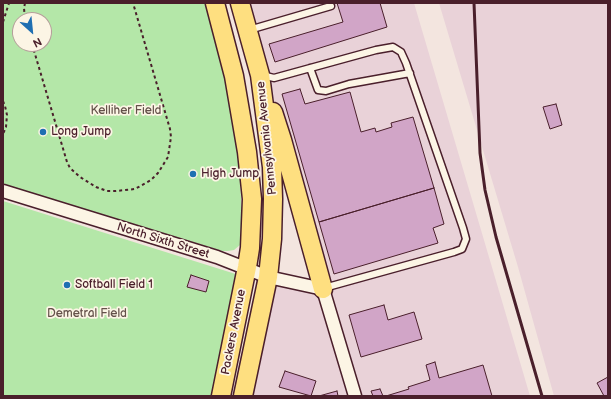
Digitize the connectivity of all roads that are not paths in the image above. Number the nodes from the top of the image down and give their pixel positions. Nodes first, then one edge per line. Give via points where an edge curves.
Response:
1 (215, 3) edge
2 (240, 3) edge
3 (331, 6) dead end
4 (248, 30) junction
5 (310, 68) junction
6 (410, 73) junction
7 (260, 75) junction
8 (3, 191) edge
9 (247, 268) junction
10 (268, 276) junction
11 (323, 289) junction
12 (221, 396) edge
13 (243, 396) edge
14 (355, 396) edge

1 - 9 main road, Pennsylvania Avenue via 234,76 248,152 252,199
2 - 4 main road, Pennsylvania Avenue
3 - 4 lane
4 - 7 main road, Pennsylvania Avenue
5 - 6 lane via 318,90 326,91 349,84
5 - 6 lane via 393,47 401,52
5 - 7 lane via 274,78
6 - 11 lane via 466,239 462,249
7 - 10 main road, Pennsylvania Avenue via 271,160 273,198
7 - 11 main road via 282,140
8 - 9 street, North Sixth Street
9 - 10 street, North Sixth Street
9 - 12 main road, Packers Avenue
10 - 11 street, North Sixth Street
10 - 13 main road, Packers Avenue
11 - 14 street

